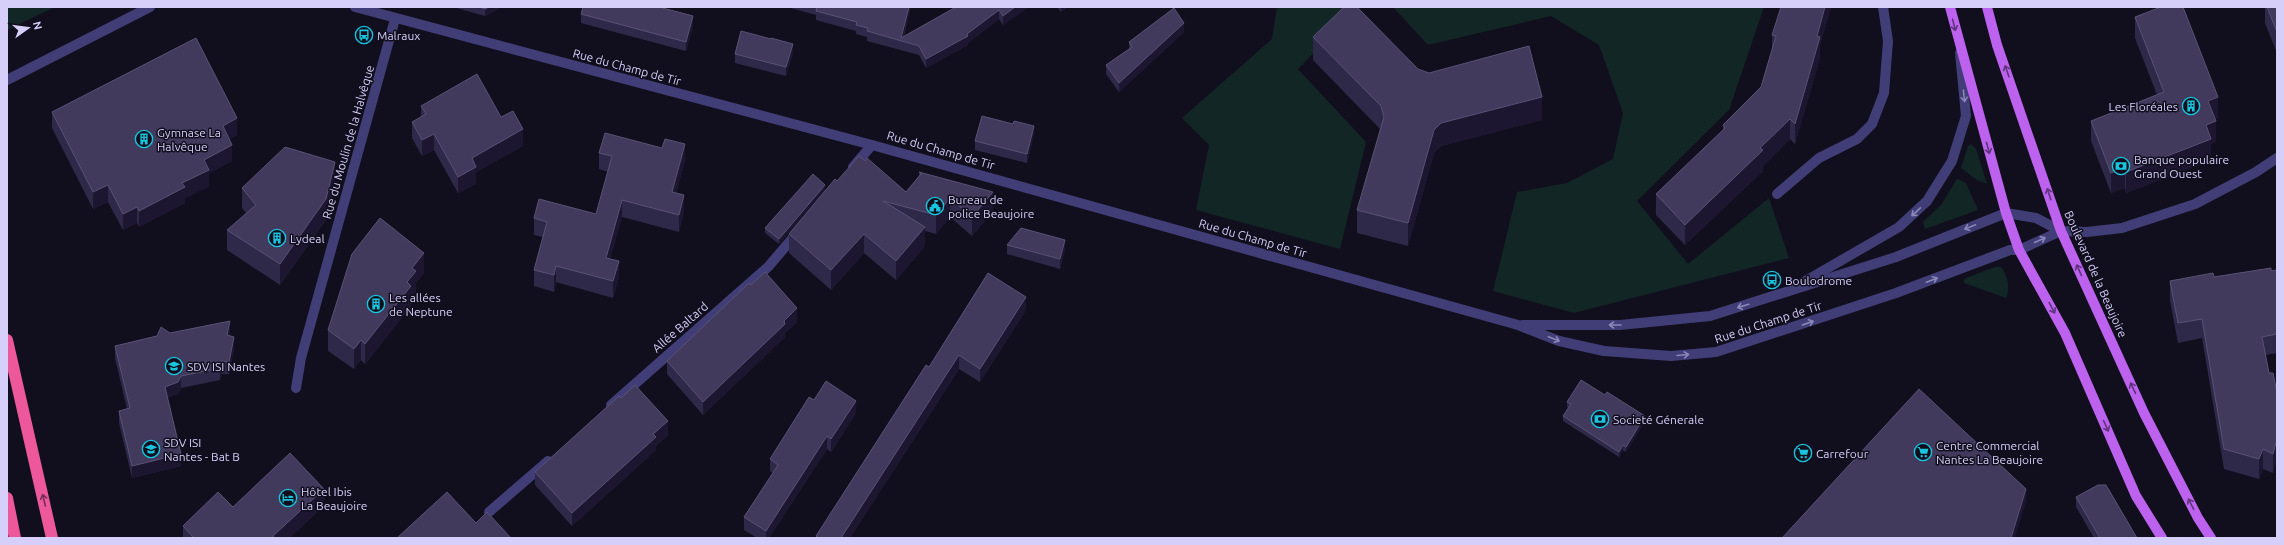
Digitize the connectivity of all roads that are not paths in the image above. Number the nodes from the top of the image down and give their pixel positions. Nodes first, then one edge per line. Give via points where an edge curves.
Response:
1 (150, 7) edge
2 (354, 7) edge
3 (1883, 7) edge
4 (1950, 7) edge
5 (1987, 7) edge
6 (396, 19) junction
7 (1958, 43) junction
8 (7, 80) edge
9 (872, 144) junction
10 (2277, 158) edge
11 (847, 174) edge
12 (1777, 194) dead end
13 (2006, 213) junction
14 (802, 226) edge
15 (2061, 231) junction
16 (2020, 250) junction
17 (1780, 295) junction
18 (1518, 325) junction
19 (7, 340) edge
20 (296, 388) dead end
21 (602, 414) edge
22 (554, 456) edge
23 (7, 498) edge
24 (490, 512) dead end
25 (15, 538) edge
26 (52, 538) edge
27 (2162, 538) edge
28 (2211, 538) edge

1 - 8 street
2 - 6 street, Rue du Champ de Tir
3 - 12 street via 1888,41 1884,94 1872,124 1857,139 1819,158
4 -> 7 main road
15 -> 5 main road, Boulevard de la Beaujoire via 1997,45
6 - 9 street, Rue du Champ de Tir
6 - 20 street, Rue du Moulin de la Halvêque via 301,358
7 -> 13 main road
7 -> 17 street, Rue du Champ de Tir via 1966,116 1952,161 1927,201 1899,227
9 - 11 street
9 - 18 street, Rue du Champ de Tir
10 - 15 street via 2195,204 2151,220 2096,232
13 - 15 street via 2036,218
13 - 16 main road
13 -> 17 street, Rue du Champ de Tir via 1896,257
14 - 21 street, Allée Baltard via 768,267
16 -> 15 street, Rue du Champ de Tir
28 -> 15 main road, Boulevard de la Beaujoire via 2198,518 2144,413
18 -> 16 street, Rue du Champ de Tir via 1559,341 1604,351 1671,356 1716,352 1896,294 2010,250
16 -> 27 main road via 2065,333 2136,496
17 -> 18 street, Rue du Champ de Tir via 1710,316 1683,320 1620,326
26 -> 19 highway
22 - 24 street
23 - 25 highway

